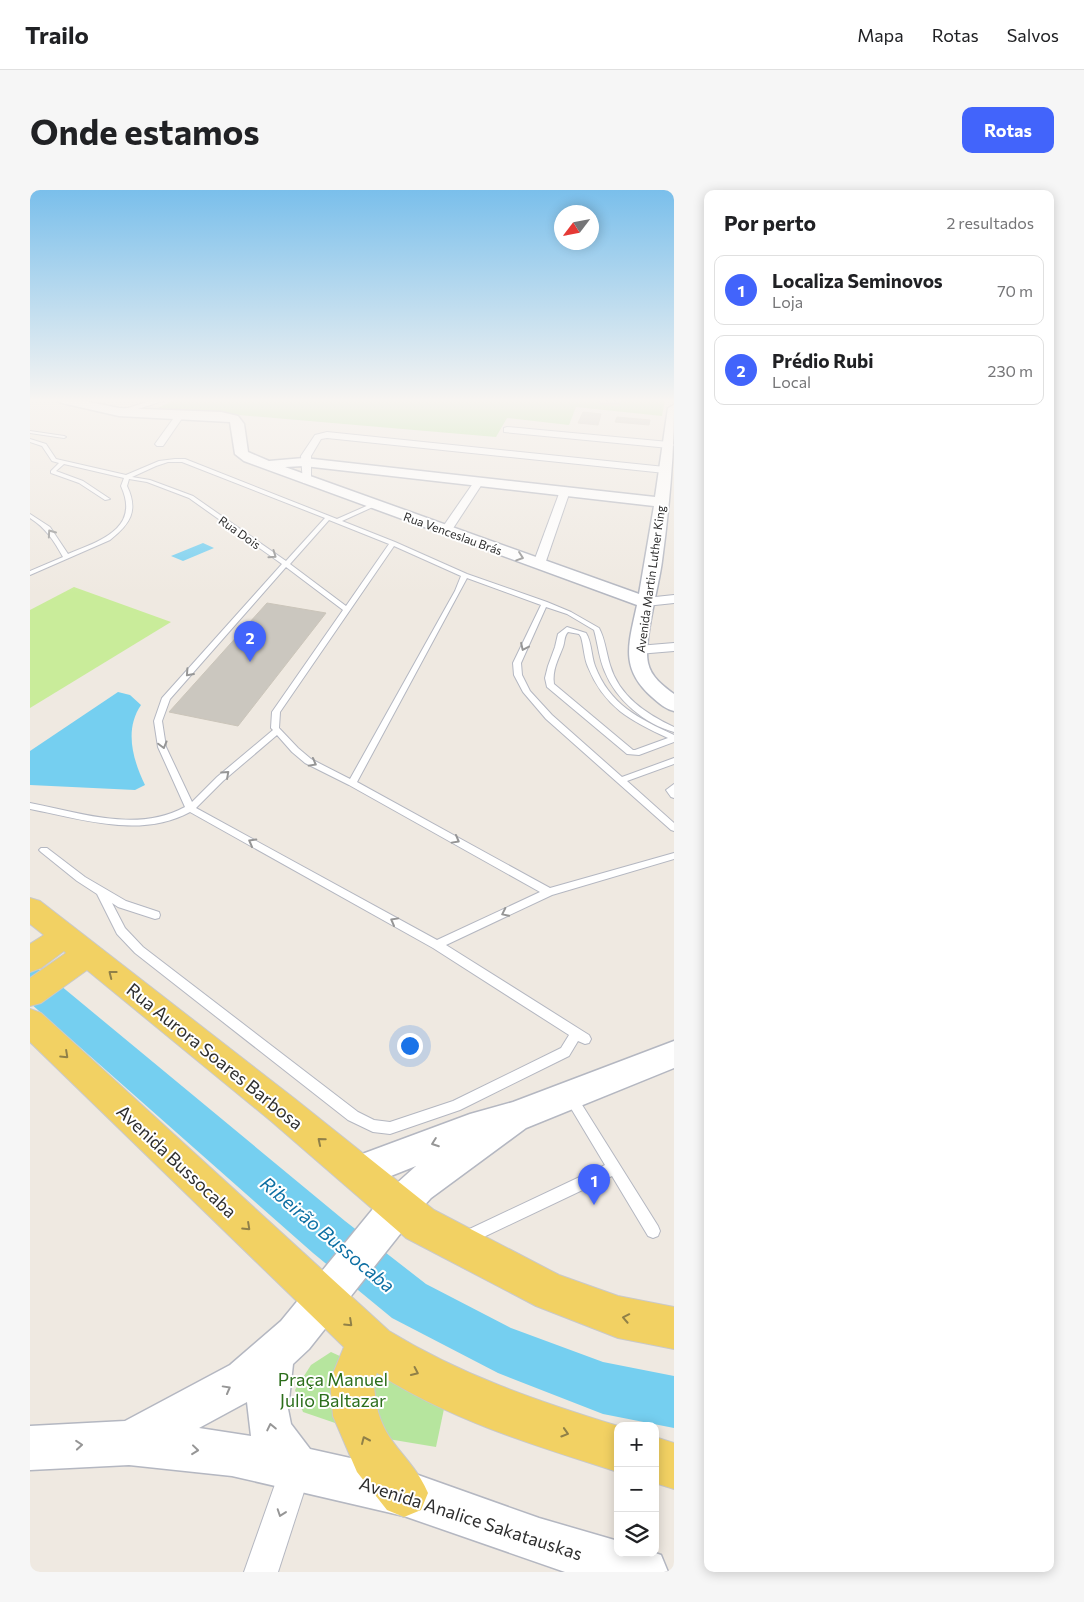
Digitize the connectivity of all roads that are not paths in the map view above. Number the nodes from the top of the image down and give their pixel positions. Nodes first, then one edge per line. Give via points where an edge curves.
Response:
1 (60, 464) edge
2 (73, 464) edge
3 (156, 464) edge
4 (194, 464) edge
5 (264, 464) edge
6 (304, 464) edge
7 (327, 464) edge
8 (612, 464) edge
9 (666, 464) edge
10 (665, 470) junction
11 (127, 477) junction
12 (306, 480) junction
13 (479, 481) junction
14 (565, 491) junction
15 (106, 499) dead end
16 (280, 499) junction
17 (274, 502) dead end
18 (661, 502) junction
19 (373, 505) junction
20 (30, 516) edge
21 (328, 518) junction
22 (337, 521) junction
23 (446, 531) junction
24 (394, 544) junction
25 (66, 557) junction
26 (286, 564) junction
27 (539, 564) junction
28 (30, 573) edge
29 (465, 575) junction
30 (674, 599) edge
31 (646, 602) junction
32 (545, 603) junction
33 (348, 610) junction
34 (674, 647) edge
35 (638, 650) junction
36 (674, 705) edge
37 (674, 730) edge
38 (276, 732) junction
39 (674, 739) edge
40 (674, 761) edge
41 (621, 780) junction
42 (352, 782) junction
43 (674, 787) edge
44 (674, 795) edge
45 (30, 806) edge
46 (190, 808) junction
47 (674, 828) edge
48 (44, 850) dead end
49 (674, 856) edge
50 (101, 891) junction
51 (549, 892) junction
52 (30, 908) edge
53 (155, 915) dead end
54 (437, 945) junction
55 (60, 952) edge
56 (30, 994) edge
57 (30, 1022) edge
58 (674, 1054) edge
59 (570, 1095) junction
60 (514, 1117) junction
61 (614, 1168) junction
62 (358, 1172) junction
63 (399, 1206) junction
64 (654, 1231) dead end
65 (456, 1244) junction
66 (329, 1294) junction
67 (674, 1328) edge
68 (374, 1346) junction
69 (273, 1357) junction
70 (130, 1442) junction
71 (614, 1448) edge
72 (32, 1449) edge
73 (659, 1461) edge
74 (674, 1466) edge
75 (296, 1467) junction
76 (404, 1493) junction
77 (261, 1572) edge
78 (644, 1572) edge

1 - 15 lane via 53,472 81,482
2 - 11 lane, Rua Dois
3 - 11 lane
4 - 16 lane
5 - 12 street, Rua Venceslau Brás
6 - 12 street
7 - 13 street
8 - 10 street
9 - 10 street, Avenida Martin Luther King
10 - 18 street, Avenida Martin Luther King
11 - 25 lane via 124,482 132,500 122,526 108,540
11 -> 26 lane, Rua Dois via 191,497
12 - 19 street, Rua Venceslau Brás
13 - 14 street
13 - 23 street
14 - 18 street
14 - 27 street
16 - 17 lane
16 - 21 lane
18 - 31 street, Avenida Martin Luther King
19 - 22 lane
19 - 23 street, Rua Venceslau Brás
25 -> 20 lane via 53,532
21 - 22 lane
21 - 26 lane
22 - 24 lane
23 -> 27 street, Rua Venceslau Brás
24 - 29 lane
24 - 33 lane
25 - 28 lane
26 - 33 lane, Rua Dois
26 -> 46 lane via 166,698 158,721 162,747
27 - 31 street, Rua Venceslau Brás
29 - 32 lane
29 - 42 lane
30 - 31 street
31 - 35 street, Avenida Martin Luther King
32 - 37 lane via 597,629 615,688 653,721
32 -> 41 lane via 517,663 518,675 527,692 549,717
33 - 38 lane via 276,712
34 - 35 street
35 - 36 street, Avenida Martin Luther King via 638,663 647,682
38 -> 42 lane via 308,761
46 -> 38 lane
39 - 39 lane via 636,753 630,752 550,685 551,664 562,642 562,634 567,630 582,633 586,638 591,667 608,697 624,711
40 - 41 lane
41 - 47 lane
42 -> 51 lane
43 - 44 lane via 670,790
45 - 46 lane via 124,823 154,822
54 -> 46 lane
48 - 50 lane
49 - 51 lane
50 - 53 lane via 122,904
50 - 54 lane via 121,931 139,950 353,1116 373,1126 390,1128 456,1106 566,1052 581,1036
51 -> 54 lane
52 - 55 main road, Rua Aurora Soares Barbosa
55 - 56 main road
62 -> 55 main road, Rua Aurora Soares Barbosa
57 -> 66 main road, Avenida Bussocaba
58 - 59 street
59 - 60 street
59 - 61 lane
60 -> 62 street
60 - 63 street via 418,1186
61 - 64 lane
61 - 65 lane
62 - 63 main road, Rua Aurora Soares Barbosa
63 - 65 main road, Rua Aurora Soares Barbosa via 420,1224
63 - 66 street
67 -> 65 main road, Rua Aurora Soares Barbosa via 618,1317 550,1292
66 -> 68 main road, Avenida Bussocaba
66 - 69 street
68 -> 71 main road, Avenida Bussocaba via 404,1367 526,1420
76 -> 68 main road via 373,1456 355,1416 352,1382 360,1360
70 -> 69 street via 245,1380
75 -> 69 street via 271,1433 267,1409
72 -> 70 street, Avenida Analice Sakatauskas
70 -> 75 street, Avenida Analice Sakatauskas via 232,1454
73 - 74 main road
75 - 76 street, Avenida Analice Sakatauskas
75 -> 77 street
76 - 78 street, Avenida Analice Sakatauskas via 539,1542

